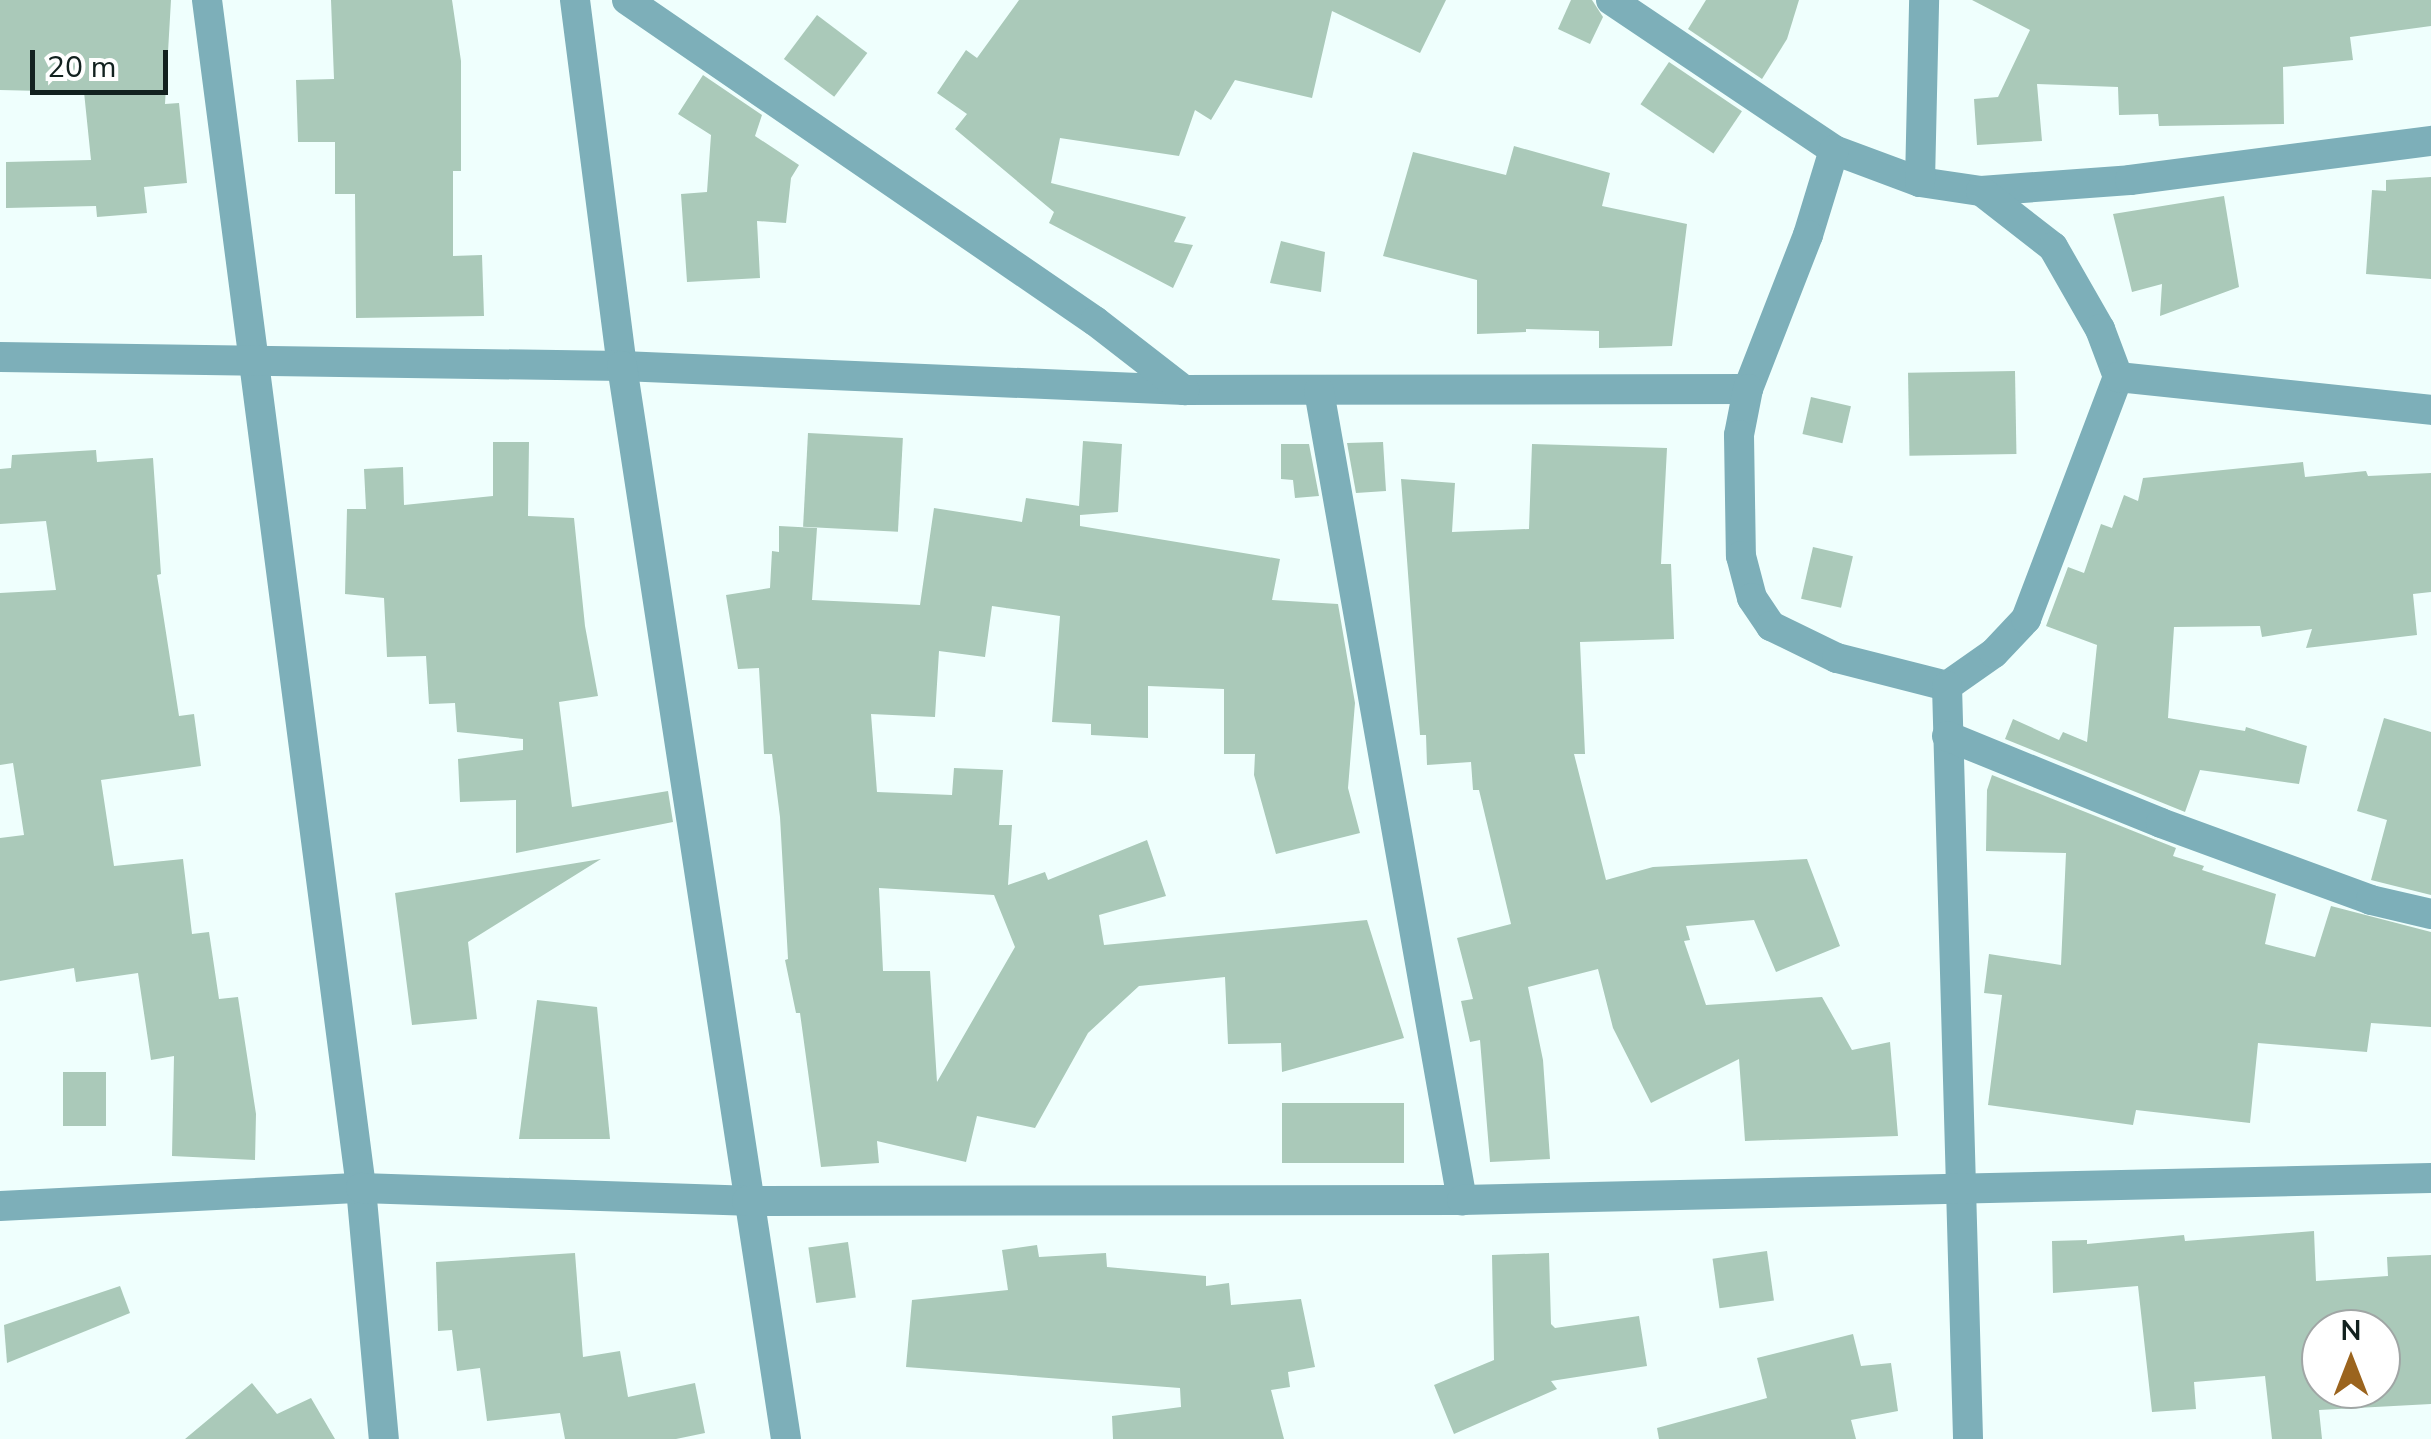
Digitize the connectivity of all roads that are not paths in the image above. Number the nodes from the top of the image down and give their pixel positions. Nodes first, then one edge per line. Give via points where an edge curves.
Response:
1 (207, 0) edge
2 (575, 0) edge
3 (627, 0) edge
4 (1612, 0) edge
5 (1924, 0) edge
6 (2431, 141) edge
7 (1834, 150) junction
8 (1920, 182) junction
9 (1981, 191) junction
10 (0, 356) edge
11 (255, 361) junction
12 (622, 366) junction
13 (2118, 377) junction
14 (1748, 389) junction
15 (1184, 390) junction
16 (1319, 391) junction
17 (2431, 410) edge
18 (1947, 686) junction
19 (1947, 736) junction
20 (2431, 914) edge
21 (2431, 1178) edge
22 (360, 1188) junction
23 (1959, 1191) junction
24 (1462, 1200) junction
25 (747, 1201) junction
26 (0, 1206) edge
27 (384, 1439) edge
28 (786, 1439) edge
29 (1968, 1439) edge

1 - 11 street
2 - 12 street
3 - 15 street via 1095,321
4 - 7 street
5 - 8 street
6 - 9 street via 2130,180
7 - 8 street
7 - 14 street
8 - 9 street
9 - 13 street via 2053,247 2100,329
10 - 11 street
11 - 12 street
11 - 22 street
12 - 15 street
12 - 25 street
13 - 17 street
13 - 18 street via 2026,619 1994,653
14 - 16 street
14 - 18 street via 1736,492 1741,556 1761,612 1771,626 1837,658
15 - 16 street
16 - 24 street
18 - 19 street
19 - 20 street via 2160,823 2371,900
19 - 23 street
21 - 23 street
22 - 25 street
22 - 26 street
22 - 27 street
23 - 24 street
23 - 29 street
24 - 25 street
25 - 28 street

